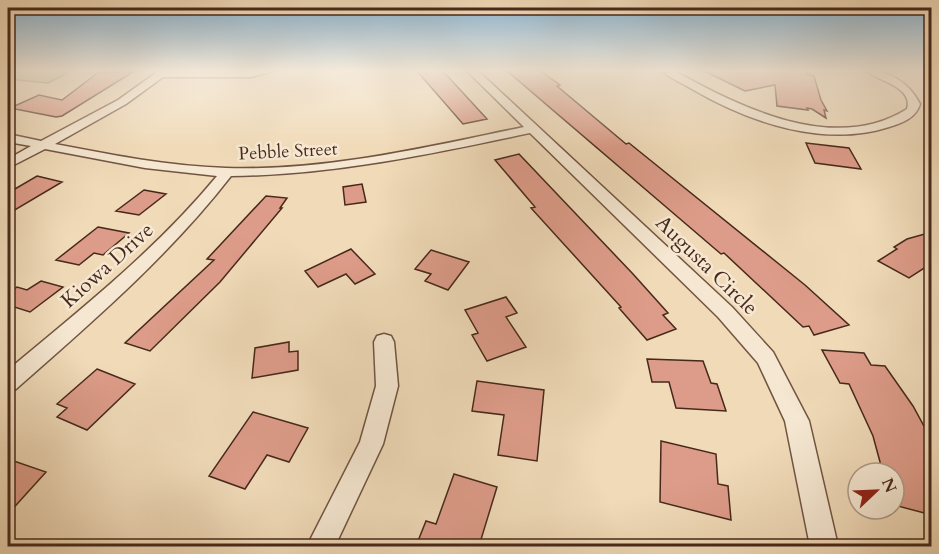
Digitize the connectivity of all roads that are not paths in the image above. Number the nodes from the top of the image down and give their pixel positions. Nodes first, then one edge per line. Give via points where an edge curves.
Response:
1 (130, 96) edge
2 (498, 96) edge
3 (713, 96) edge
4 (910, 96) edge
5 (533, 129) junction
6 (8, 138) edge
7 (42, 145) junction
8 (8, 164) edge
9 (227, 172) junction
10 (384, 342) dead end
11 (8, 382) edge
12 (321, 546) edge
13 (824, 546) edge

1 - 7 street
2 - 5 street, Augusta Circle
3 - 4 street via 764,118 805,127 849,130 897,121 912,111 914,104
5 - 9 street, Pebble Street via 368,162 306,170
5 - 13 street, Augusta Circle via 726,312 766,358 797,421
6 - 7 street, Pebble Street
7 - 8 street
7 - 9 street, Pebble Street via 154,165
9 - 11 street, Kiowa Drive via 169,241
10 - 12 street via 387,386 371,444

